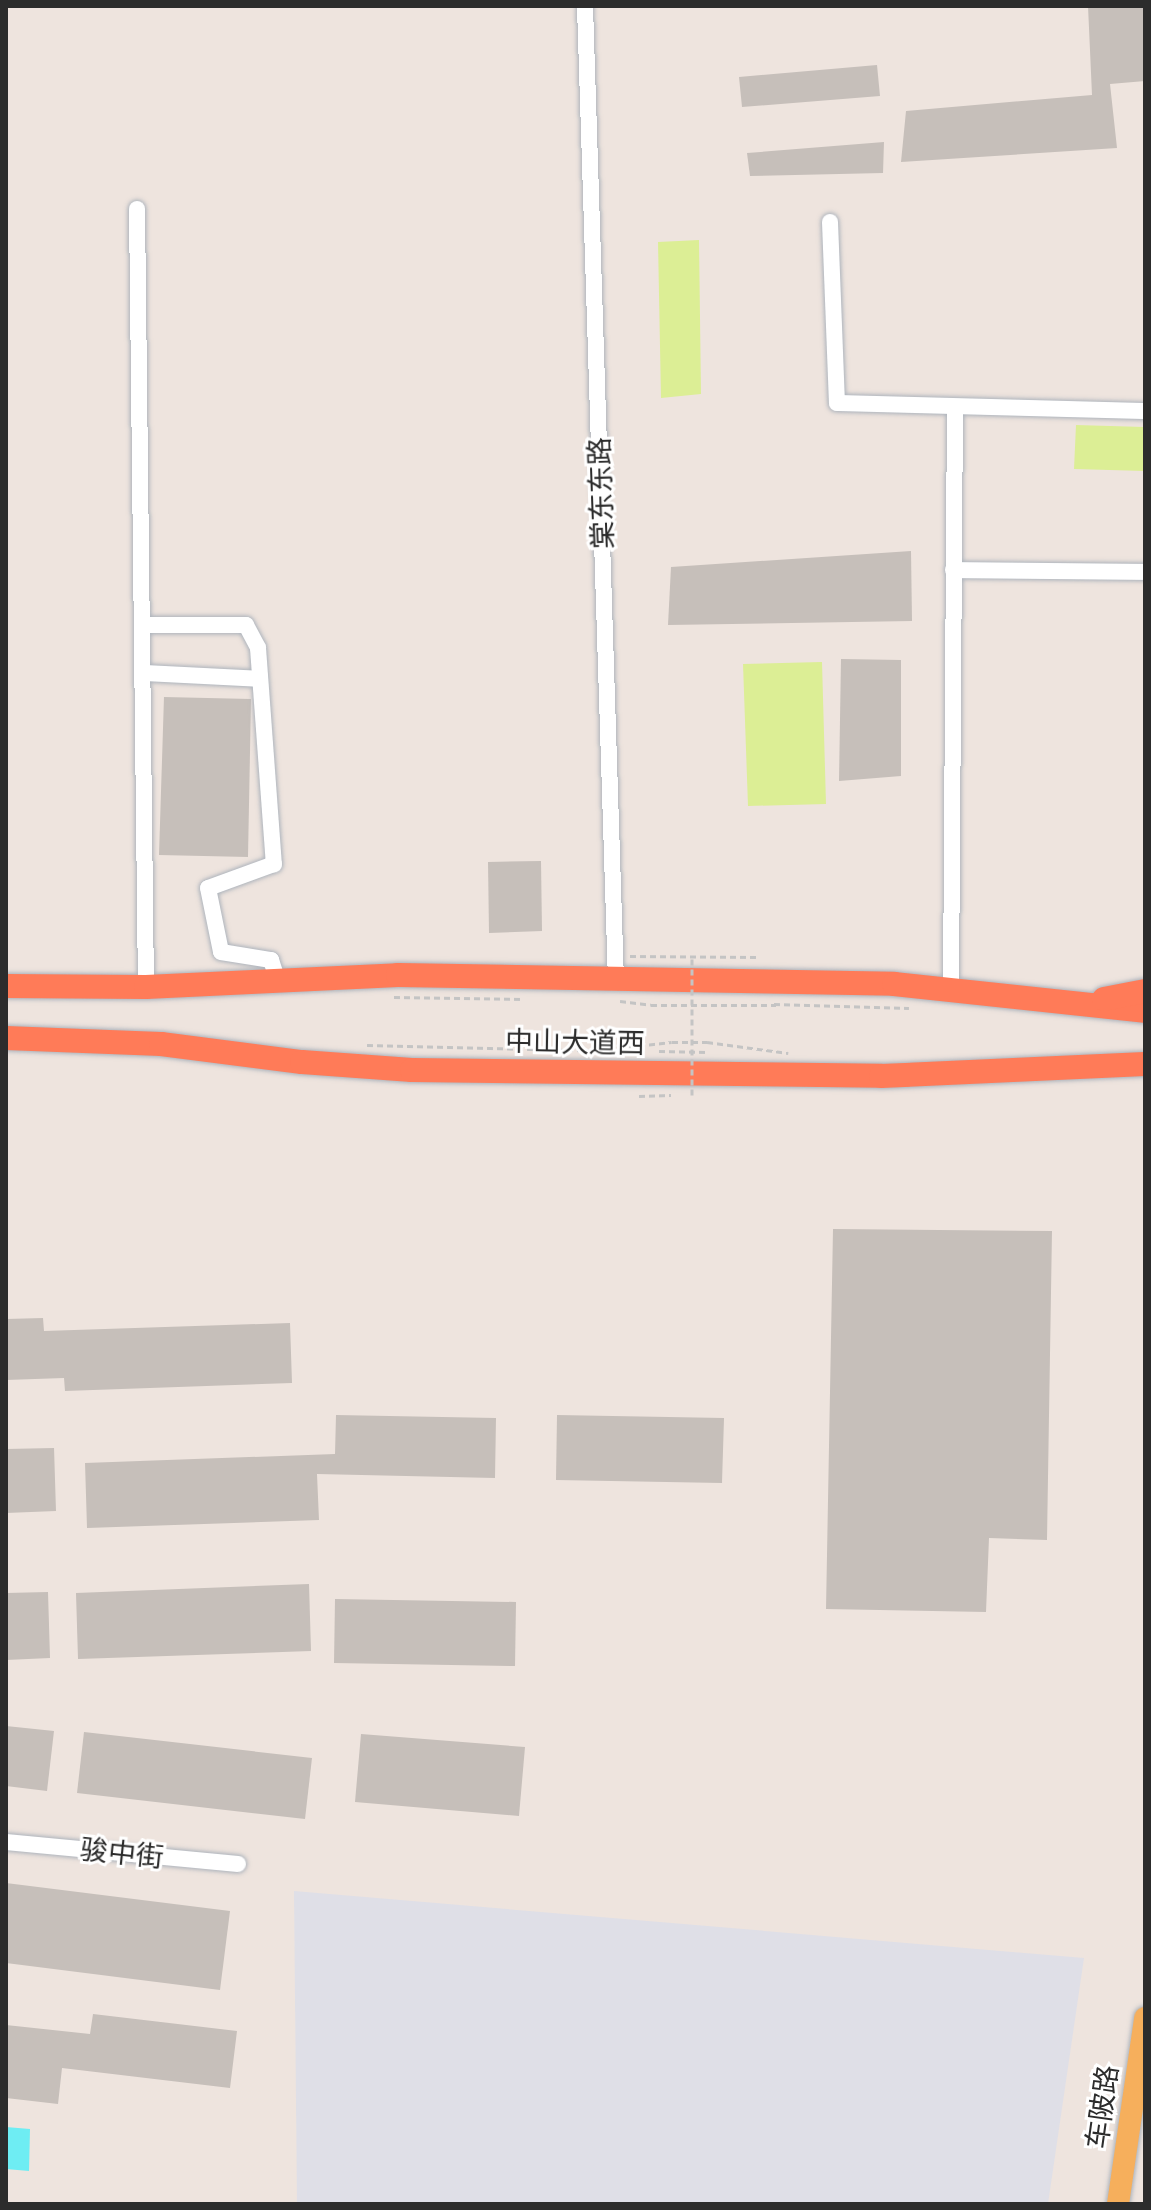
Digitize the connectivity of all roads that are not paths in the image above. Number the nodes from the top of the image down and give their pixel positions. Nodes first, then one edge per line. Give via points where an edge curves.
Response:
1 (585, 6) edge
2 (137, 209) dead end
3 (830, 222) dead end
4 (955, 407) junction
5 (1145, 411) edge
6 (953, 570) junction
7 (1145, 572) edge
8 (142, 625) junction
9 (143, 673) junction
10 (260, 679) junction
11 (277, 979) junction
12 (6, 986) edge
13 (146, 987) junction
14 (951, 988) junction
15 (614, 990) junction
16 (1145, 991) edge
17 (1055, 1002) junction
18 (1145, 1011) edge
19 (6, 1038) edge
20 (1080, 1064) junction
21 (1145, 1064) edge
22 (1145, 1078) edge
23 (6, 1842) edge
24 (238, 1864) dead end
25 (1145, 2018) edge
26 (1118, 2204) edge

1 - 15 street, 棠东东路
2 - 8 street
3 - 4 street via 837,403
4 - 5 street
4 - 6 street
6 - 7 street
6 - 14 street
8 - 9 street
8 - 10 street via 246,625 258,648
9 - 10 street
9 - 13 street
10 - 11 street via 274,864 208,888 221,952 271,960
11 - 13 highway
11 - 15 highway via 398,975
12 - 13 highway
14 - 15 highway
14 - 17 highway
16 - 17 highway
17 - 18 highway
19 - 20 highway, 中山大道西 via 161,1044 412,1070 881,1076
20 - 21 highway, 中山大道西
20 - 22 highway
23 - 24 street, 骏中街
25 - 26 main road, 车陂路

